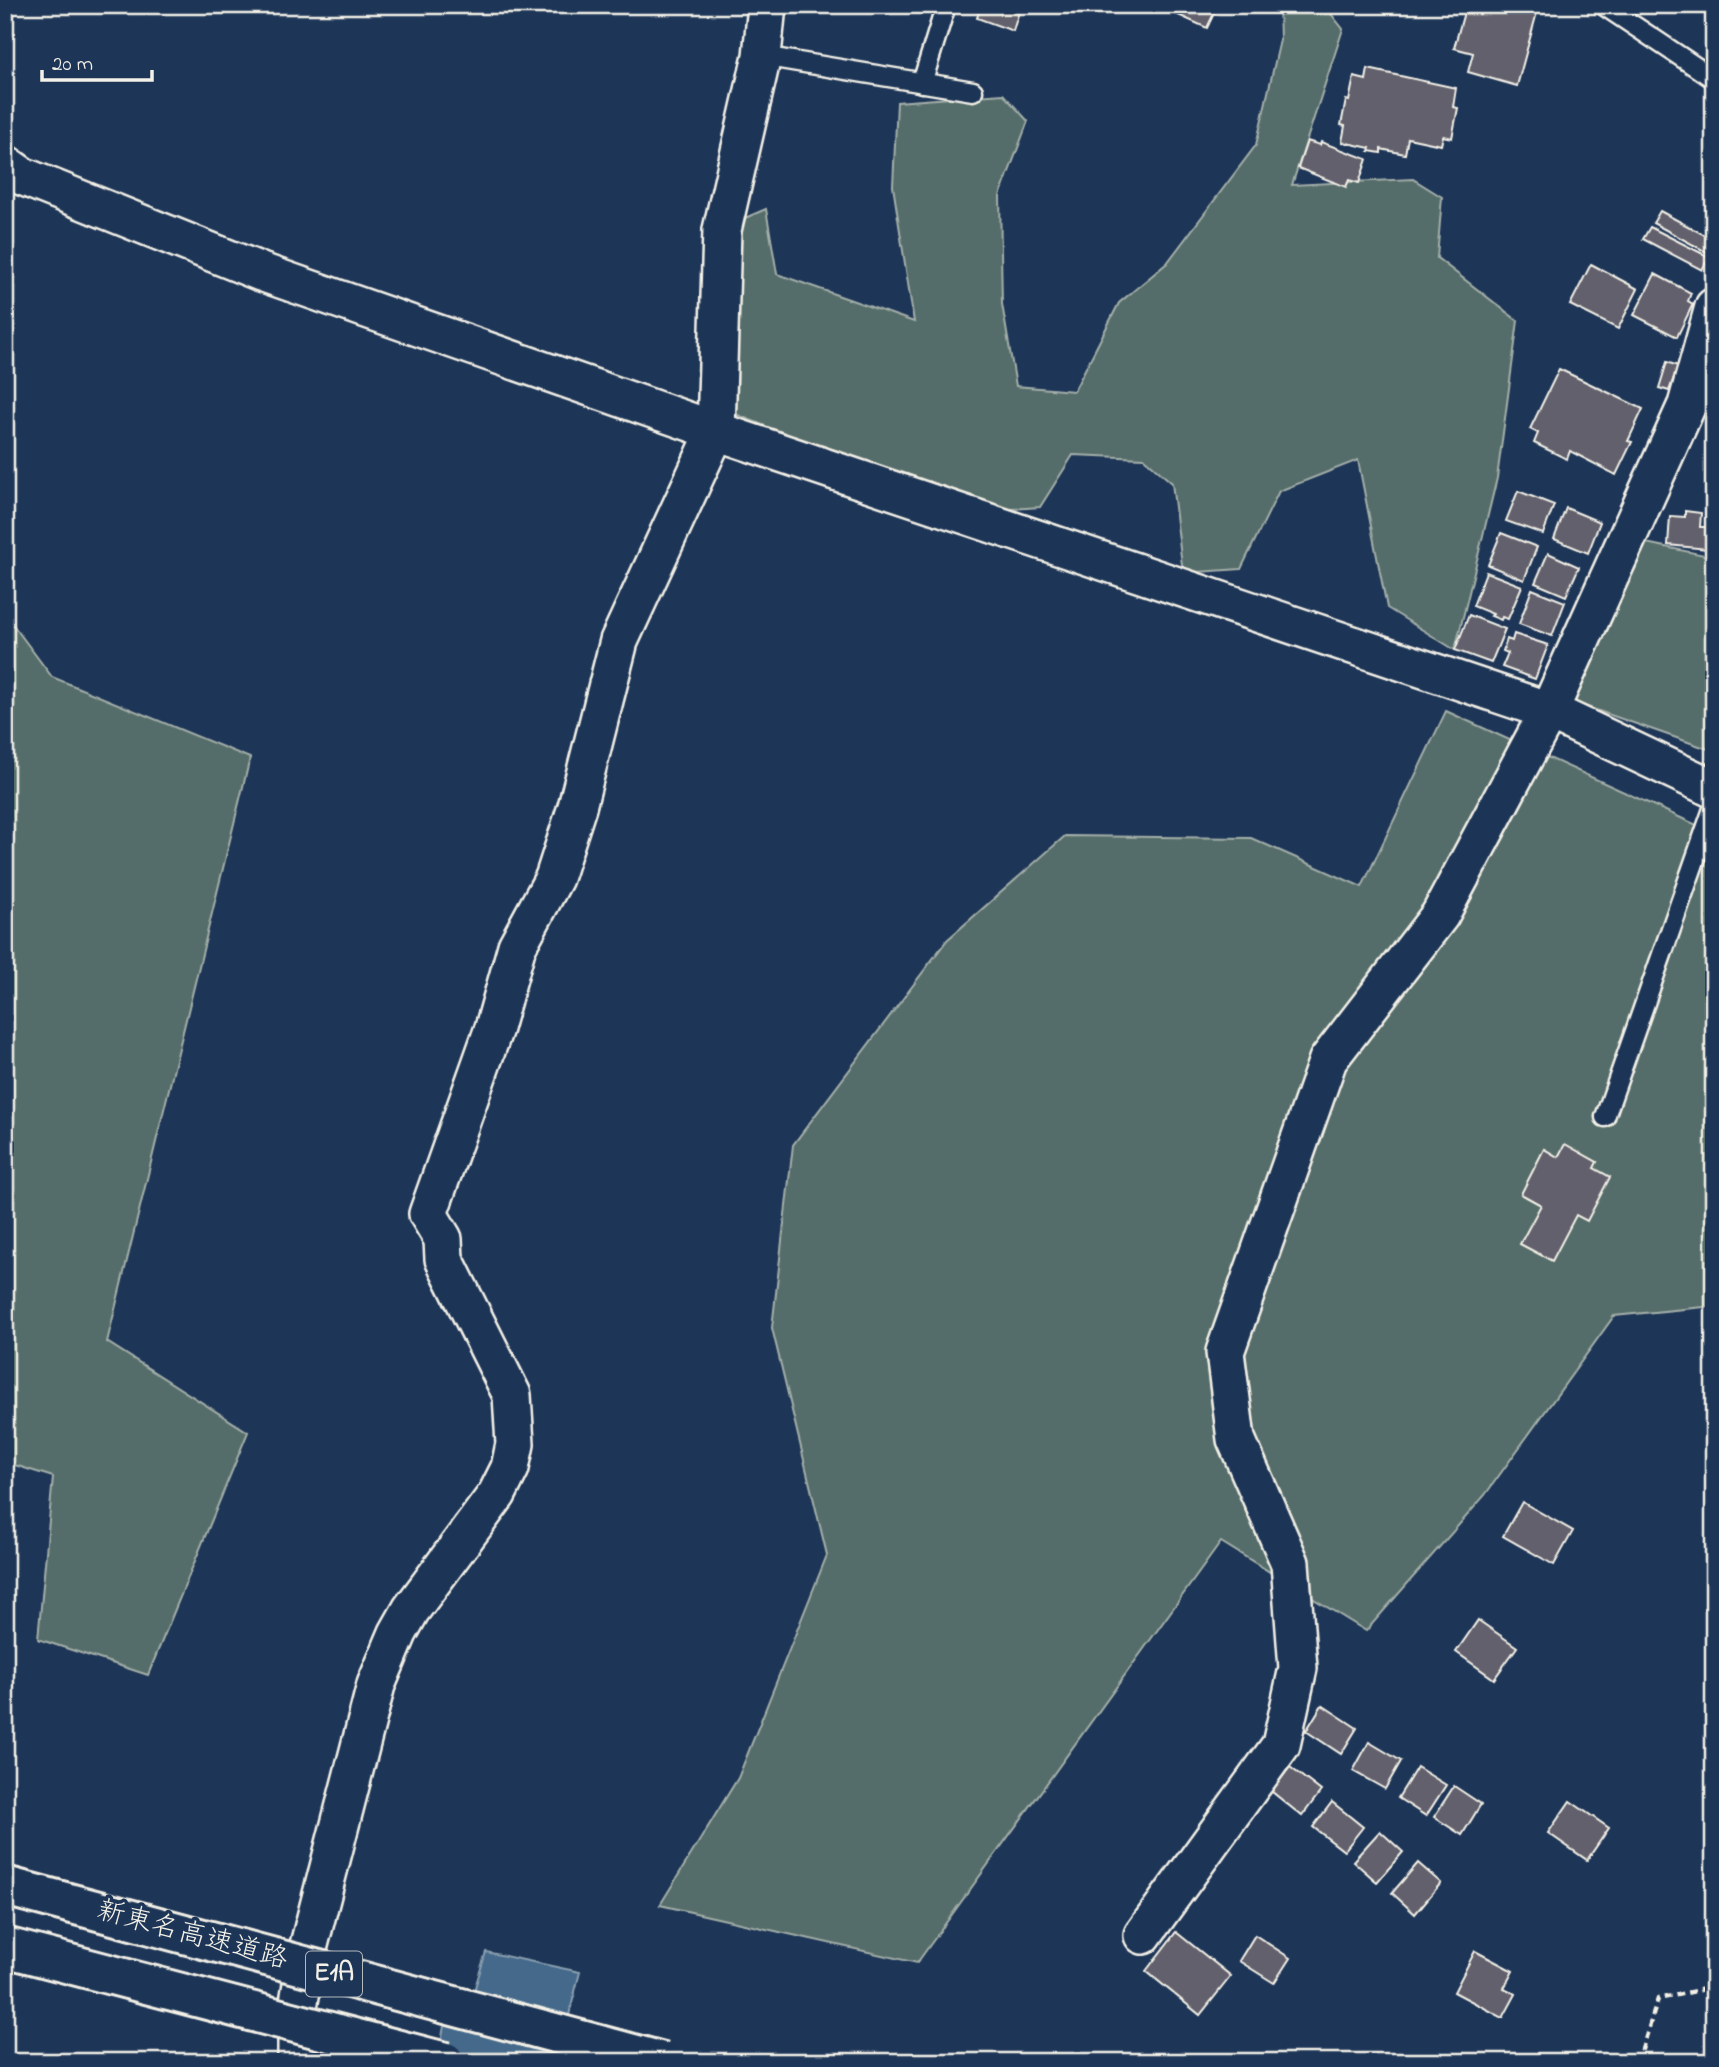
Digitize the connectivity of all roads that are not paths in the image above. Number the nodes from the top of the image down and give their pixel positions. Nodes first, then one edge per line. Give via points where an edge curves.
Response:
1 (767, 5) edge
2 (946, 5) edge
3 (1606, 7) edge
4 (762, 56) junction
5 (1714, 79) edge
6 (922, 82) junction
7 (973, 91) dead end
8 (5, 164) edge
9 (1714, 307) edge
10 (716, 432) junction
11 (1549, 711) junction
12 (1714, 789) edge
13 (1714, 806) edge
14 (1605, 1117) dead end
15 (5, 1886) edge
16 (1143, 1935) dead end
17 (5, 1947) edge
18 (297, 2062) edge
19 (445, 2062) edge
20 (663, 2062) edge

1 - 4 street
2 - 6 lane
3 - 5 lane
4 - 6 lane
4 - 10 street via 722,230
6 - 7 lane
8 - 10 street via 22,176 261,272
9 - 11 street via 1687,405
10 - 11 street
10 - 18 street via 618,641 577,807 554,878 517,946 494,1028 428,1214 443,1239 444,1259 512,1395 515,1444 497,1494 411,1610 376,1685 309,1945 297,2013
11 - 12 street
11 - 16 street via 1440,915 1328,1060 1225,1352 1236,1438 1290,1563 1298,1668 1281,1745
13 - 14 lane
15 - 20 highway, 新東名高速道路 / E1A, bridge
17 - 19 highway, 新東名高速道路 / E1A, bridge

